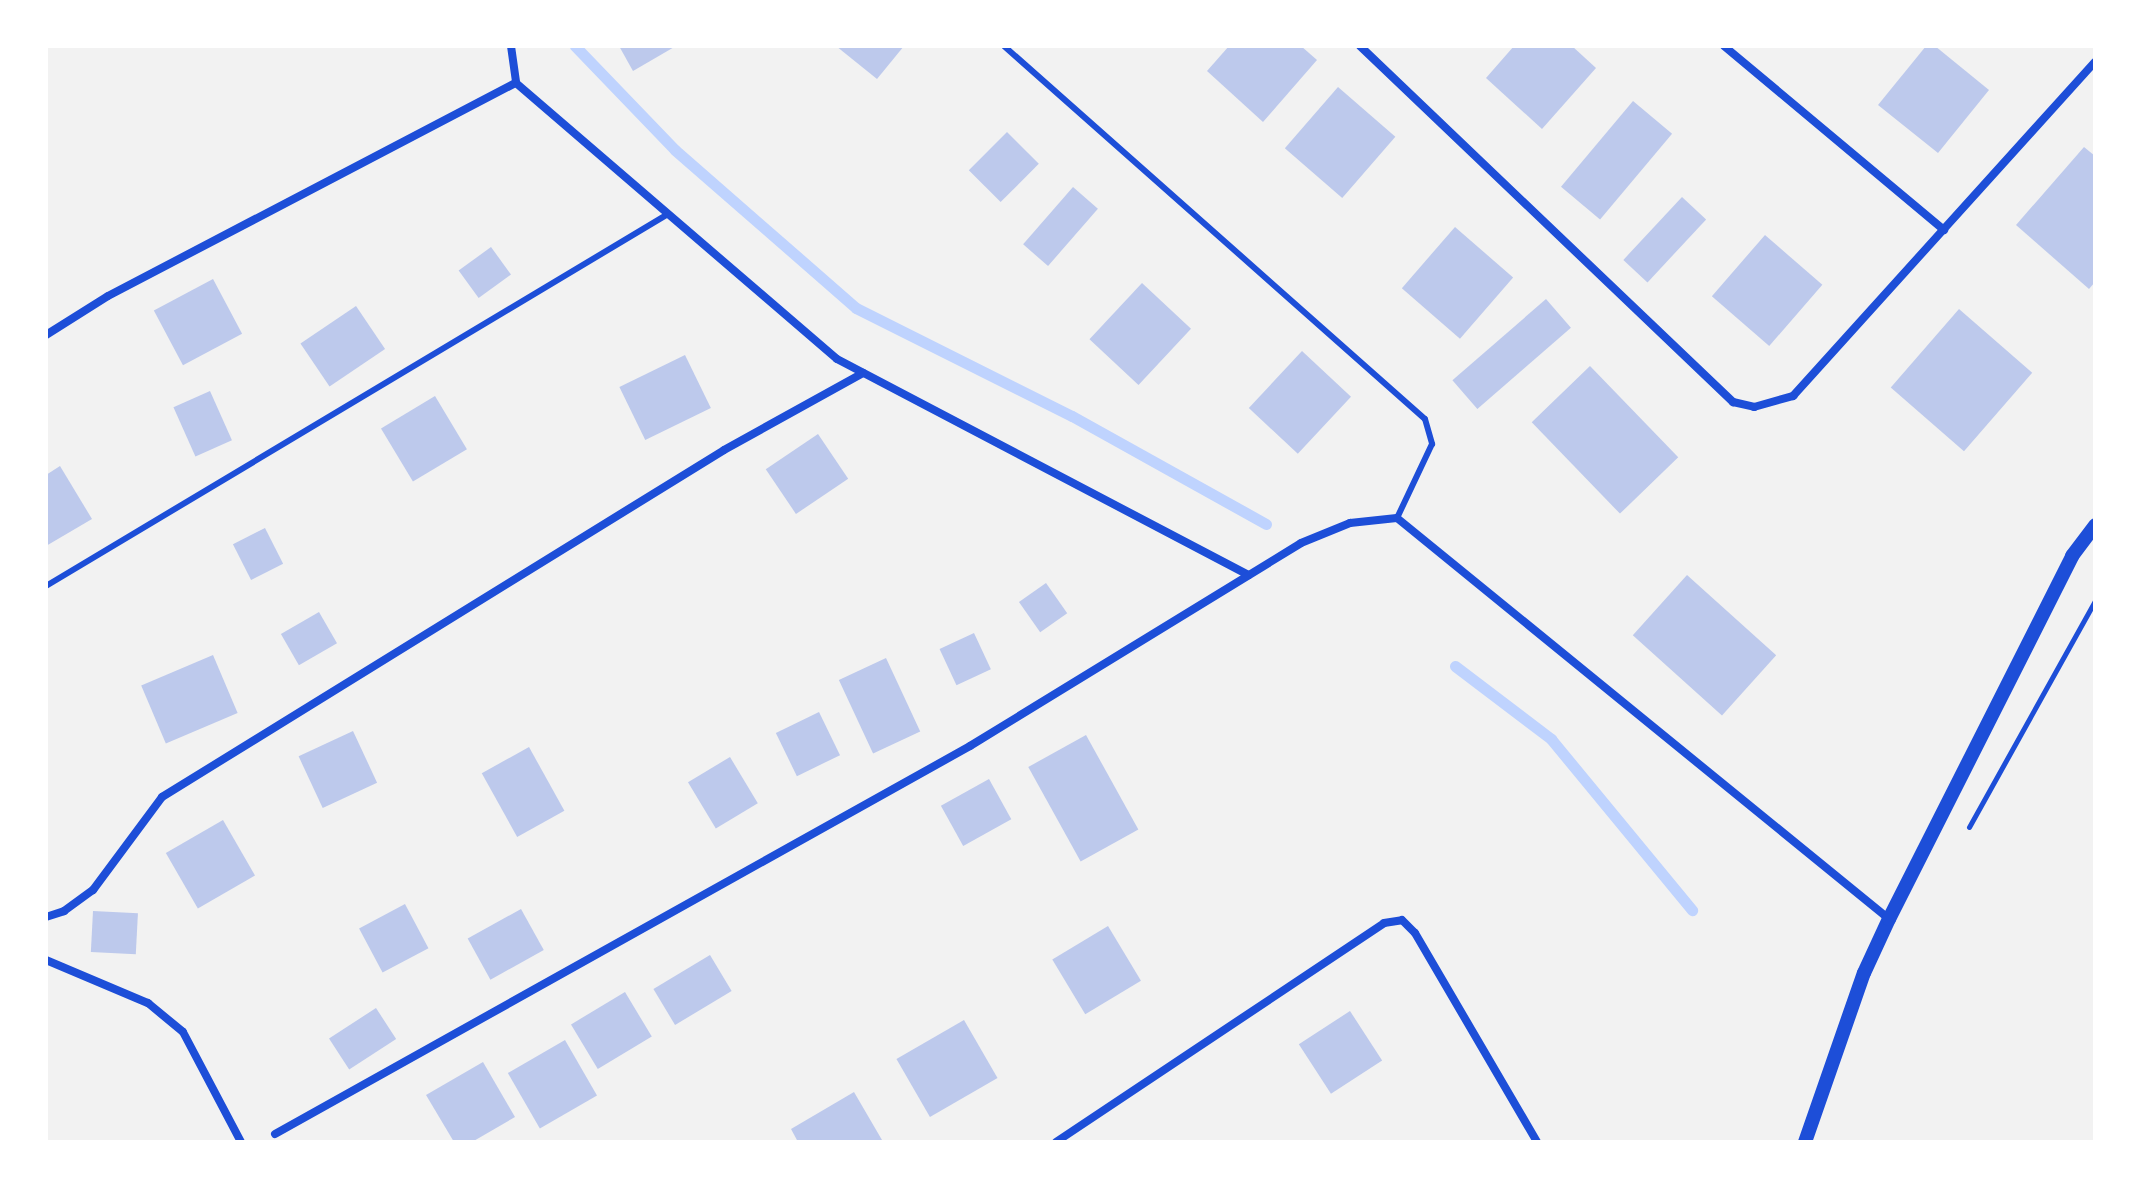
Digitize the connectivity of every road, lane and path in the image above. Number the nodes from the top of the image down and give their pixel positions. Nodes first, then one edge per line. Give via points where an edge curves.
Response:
1 (511, 46) edge
2 (1004, 46) edge
3 (1360, 46) edge
4 (1724, 46) edge
5 (2095, 62) edge
6 (516, 83) junction
7 (668, 214) junction
8 (1944, 230) junction
9 (46, 335) edge
10 (863, 373) junction
11 (1397, 518) junction
12 (2095, 525) edge
13 (1249, 575) junction
14 (46, 586) edge
15 (2095, 601) edge
16 (1963, 837) dead end
17 (46, 917) edge
18 (1889, 919) junction
19 (46, 960) edge
20 (275, 1134) dead end
21 (241, 1142) edge
22 (1056, 1142) edge
23 (1537, 1142) edge
24 (1805, 1142) edge

1 - 6 street
2 - 11 lane via 1425,419 1432,444
3 - 8 street via 1733,402 1754,407 1793,396
4 - 8 street
5 - 8 street
6 - 7 street
6 - 9 street via 108,296
7 - 10 street via 837,359
7 - 14 lane
10 - 13 street
10 - 17 street via 724,450 162,797 93,890
11 - 13 street via 1350,523 1301,543
11 - 18 street
12 - 18 street via 2072,556
13 - 20 street via 970,746
15 - 16 path
18 - 24 street via 1864,973
19 - 21 street via 148,1003 183,1032
22 - 23 street via 1384,923 1402,920 1415,933

